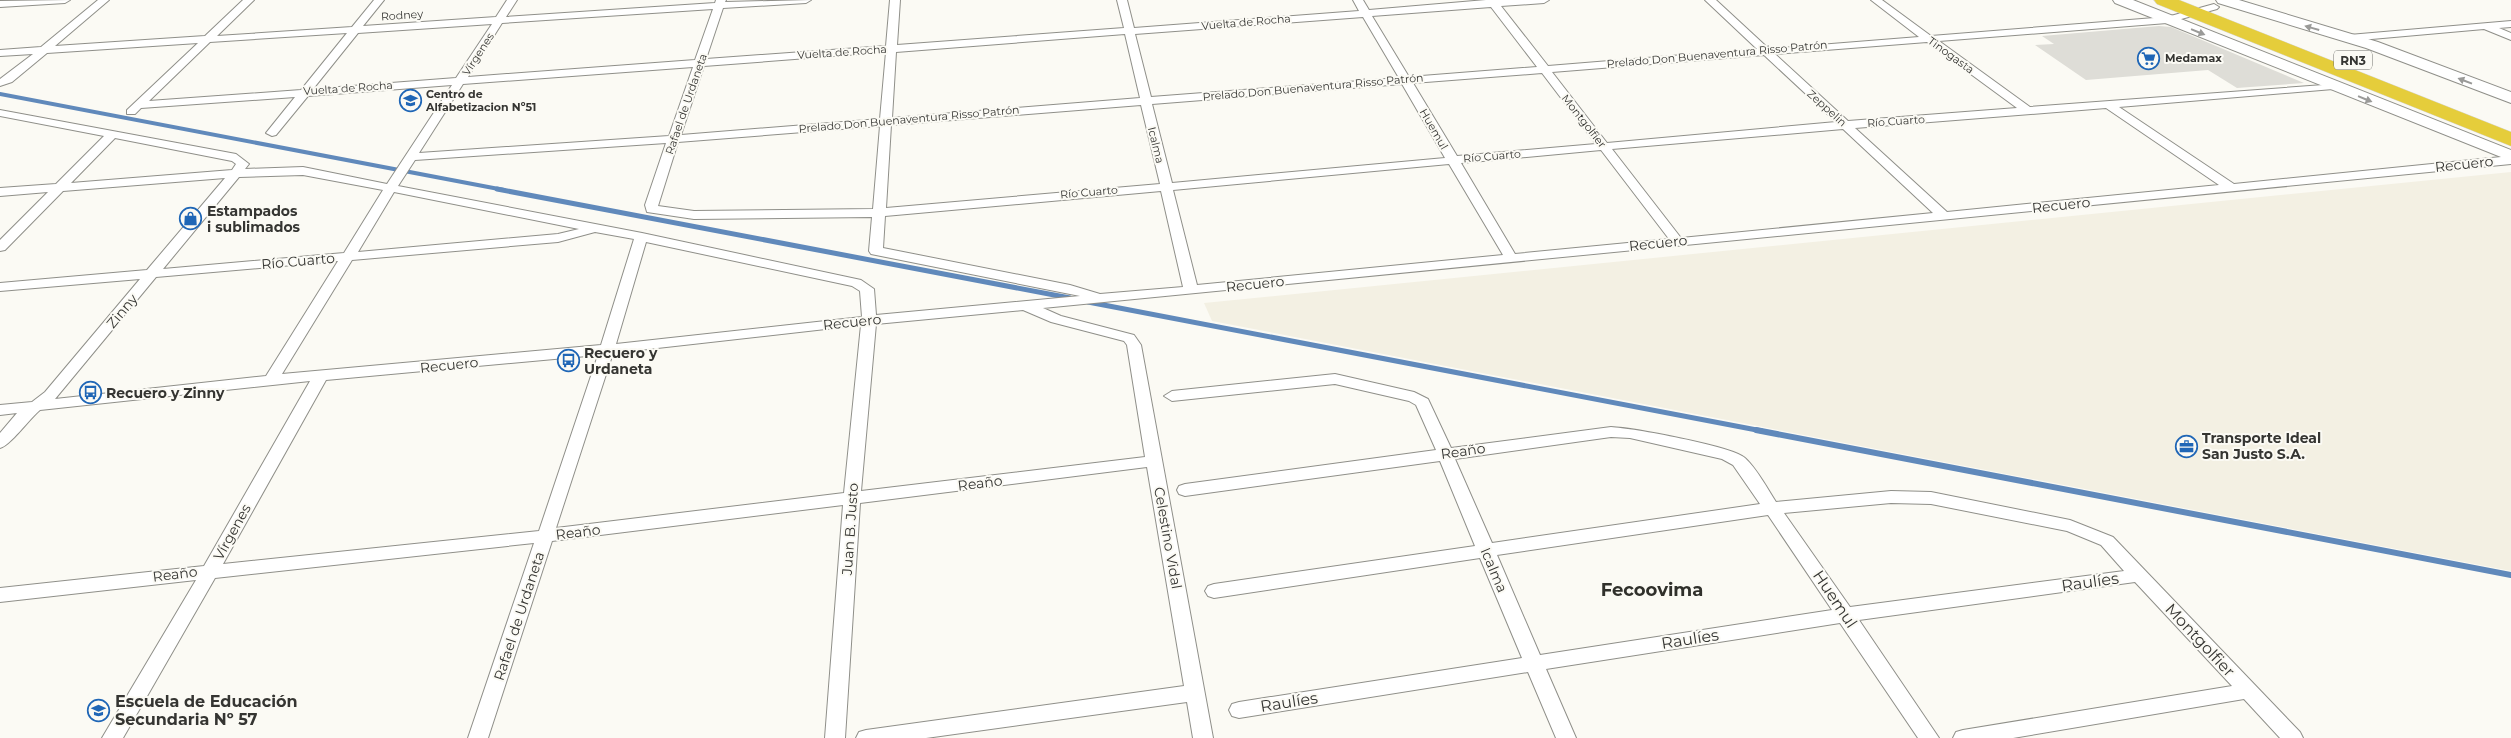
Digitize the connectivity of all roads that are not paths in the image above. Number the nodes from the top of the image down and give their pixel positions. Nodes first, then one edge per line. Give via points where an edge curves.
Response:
1 (65, 0) edge
2 (104, 0) edge
3 (249, 0) edge
4 (380, 0) edge
5 (512, 0) edge
6 (806, 0) edge
7 (895, 0) edge
8 (1122, 0) edge
9 (1358, 0) edge
10 (1544, 0) edge
11 (1710, 0) edge
12 (1876, 0) edge
13 (2120, 0) edge
14 (2163, 0) edge
15 (1492, 2) edge
16 (721, 3) edge
17 (0, 4) edge
18 (2207, 5) edge
19 (1366, 13) junction
20 (2167, 20) junction
21 (500, 21) junction
22 (2511, 24) edge
23 (2486, 26) junction
24 (354, 30) junction
25 (1128, 31) junction
26 (1929, 38) junction
27 (2349, 38) junction
28 (2511, 38) edge
29 (206, 40) junction
30 (891, 48) junction
31 (1764, 50) junction
32 (43, 51) junction
33 (0, 54) edge
34 (699, 62) junction
35 (1542, 68) junction
36 (462, 80) junction
37 (1406, 80) junction
38 (0, 83) edge
39 (2333, 86) junction
40 (306, 92) junction
41 (2511, 98) edge
42 (1146, 101) junction
43 (2110, 106) junction
44 (2431, 108) junction
45 (2025, 110) junction
46 (0, 113) edge
47 (886, 121) junction
48 (2511, 121) edge
49 (1846, 125) junction
50 (272, 133) dead end
51 (113, 134) junction
52 (675, 138) junction
53 (2511, 140) edge
54 (1603, 146) junction
55 (411, 157) junction
56 (2511, 157) edge
57 (1451, 159) junction
58 (238, 173) junction
59 (1166, 185) junction
60 (60, 187) junction
61 (390, 188) junction
62 (2232, 188) junction
63 (0, 192) edge
64 (652, 209) joint
65 (879, 212) junction
66 (1944, 216) junction
67 (595, 229) junction
68 (642, 237) junction
69 (1678, 241) junction
70 (0, 247) edge
71 (349, 257) junction
72 (1511, 258) junction
73 (153, 274) junction
74 (0, 287) edge
75 (1191, 290) junction
76 (1103, 299) junction
77 (1025, 306) junction
78 (869, 320) junction
79 (607, 348) junction
80 (320, 377) junction
81 (271, 380) junction
82 (1172, 396) dead end
83 (38, 405) junction
84 (0, 410) edge
85 (0, 443) edge
86 (1444, 453) junction
87 (1155, 461) junction
88 (1739, 461) joint
89 (1185, 490) dead end
90 (852, 500) junction
91 (1772, 508) junction
92 (545, 536) junction
93 (1485, 550) junction
94 (211, 570) junction
95 (2141, 575) junction
96 (1214, 591) dead end
97 (0, 595) edge
98 (1846, 615) junction
99 (1534, 663) junction
100 (2248, 692) junction
101 (1194, 693) junction
102 (1239, 710) dead end
103 (112, 738) edge
104 (478, 738) edge
105 (835, 738) edge
106 (866, 738) edge
107 (1204, 738) edge
108 (1566, 738) edge
109 (1929, 738) edge
110 (1963, 738) edge
111 (2293, 738) edge

1 - 17 street
2 - 32 street
3 - 29 street
4 - 24 street
5 - 21 street, Vírgenes
6 - 16 street, Rodney
7 - 30 street
8 - 25 street, Icalma
9 - 19 street, Huemul
10 - 15 street, Vuelta de Rocha
11 - 31 street, Zeppelin
12 - 26 street, Tinogasta
13 - 20 street
14 - 18 highway, RN3
15 - 19 street, Vuelta de Rocha
15 - 35 street, Montgolfier
16 - 21 street, Rodney
16 - 34 street, Rafael de Urdaneta
18 - 20 street, Prelado Don Buenaventura Risso Patrón
27 -> 18 street via 2266,15
18 - 44 highway, RN3
18 - 48 highway, RN3
19 - 25 street, Vuelta de Rocha
19 - 37 street, Huemul
20 - 26 street, Prelado Don Buenaventura Risso Patrón
20 -> 39 street
21 - 24 street, Rodney
21 - 36 street, Vírgenes
22 - 23 street
23 - 27 street
23 - 28 street
24 - 29 street, Rodney
24 - 40 street
25 - 30 street, Vuelta de Rocha
25 - 42 street, Icalma
26 - 31 street, Prelado Don Buenaventura Risso Patrón
26 - 45 street, Tinogasta
41 -> 27 street
29 - 32 street, Rodney
29 - 40 street, Vuelta de Rocha via 135,108
30 - 34 street, Vuelta de Rocha
30 - 47 street
31 - 35 street, Prelado Don Buenaventura Risso Patrón
31 - 49 street, Zeppelin
32 - 33 street, Rodney
32 - 38 street
34 - 36 street, Vuelta de Rocha
34 - 52 street, Rafael de Urdaneta
35 - 37 street, Prelado Don Buenaventura Risso Patrón
35 - 54 street, Montgolfier
36 - 40 street, Vuelta de Rocha
36 - 55 street, Vírgenes
37 - 42 street, Prelado Don Buenaventura Risso Patrón
37 - 57 street, Huemul
39 - 43 street, Río Cuarto
39 -> 56 street
40 - 50 street
42 - 47 street, Prelado Don Buenaventura Risso Patrón
42 - 59 street, Icalma
43 - 45 street, Río Cuarto
43 - 62 street
44 - 53 highway, RN3
44 - 56 highway via 2491,140
45 - 49 street, Río Cuarto
46 - 51 street
47 - 52 street, Prelado Don Buenaventura Risso Patrón
47 - 65 street
49 - 54 street, Río Cuarto
49 - 66 street, Zeppelin
51 - 58 street via 236,158 243,164
51 - 60 street
52 - 55 street, Prelado Don Buenaventura Risso Patrón
52 - 64 street, Rafael de Urdaneta
54 - 57 street, Río Cuarto
54 - 69 street, Montgolfier
55 - 61 street, Vírgenes
56 - 62 street, Recuero
57 - 59 street, Río Cuarto
57 - 72 street, Huemul
58 - 60 street
58 - 61 street via 303,171
58 - 73 street, Zinny
59 - 65 street, Río Cuarto
59 - 75 street, Icalma
60 - 63 street
60 - 70 street
61 - 67 street
61 - 71 street
62 - 66 street, Recuero
64 - 65 street, Río Cuarto via 694,215
65 - 76 street via 875,247 880,252 1070,289
66 - 69 street, Recuero
67 - 68 street
67 - 71 street, Río Cuarto via 558,238
68 - 78 street, Juan B. Justo via 856,283 867,290
68 - 79 street, Rafael de Urdaneta
69 - 72 street, Recuero
71 - 73 street, Río Cuarto
71 - 81 street
72 - 75 street, Recuero
73 - 74 street, Río Cuarto
73 - 83 street, Zinny
75 - 76 street, Recuero
76 - 77 street, Recuero
77 - 78 street, Recuero
77 - 87 street, Celestino Vidal via 1056,319 1129,338 1134,345
78 - 79 street, Recuero
78 - 90 street, Juan B. Justo
79 - 80 street, Recuero
79 - 92 street, Rafael de Urdaneta
80 - 81 street, Recuero
80 - 94 street, Vírgenes
81 - 83 street, Recuero
82 - 86 street, Icalma via 1335,380 1414,397 1423,402
83 - 84 street, Recuero
83 - 85 street, Zinny via 22,416
86 - 88 street, Reaño via 1611,432 1630,433 1727,455
86 - 89 street, Reaño
86 - 93 street, Icalma
87 - 90 street, Reaño
87 - 101 street, Celestino Vidal
88 - 91 street, Huemul
90 - 92 street, Reaño
90 - 105 street, Juan B. Justo
91 - 93 street
91 - 95 street, Montgolfier via 1891,497 1931,498 2070,526 2107,541
91 - 98 street, Huemul
92 - 94 street, Reaño
92 - 104 street, Rafael de Urdaneta
93 - 96 street
93 - 99 street, Icalma
94 - 97 street, Reaño
94 - 103 street, Vírgenes
95 - 98 street, Raulíes
95 - 100 street, Montgolfier
98 - 99 street, Raulíes
98 - 109 street, Huemul
99 - 102 street, Raulíes
99 - 108 street, Icalma
100 - 110 street
100 - 111 street, Montgolfier
101 - 106 street
101 - 107 street, Celestino Vidal

